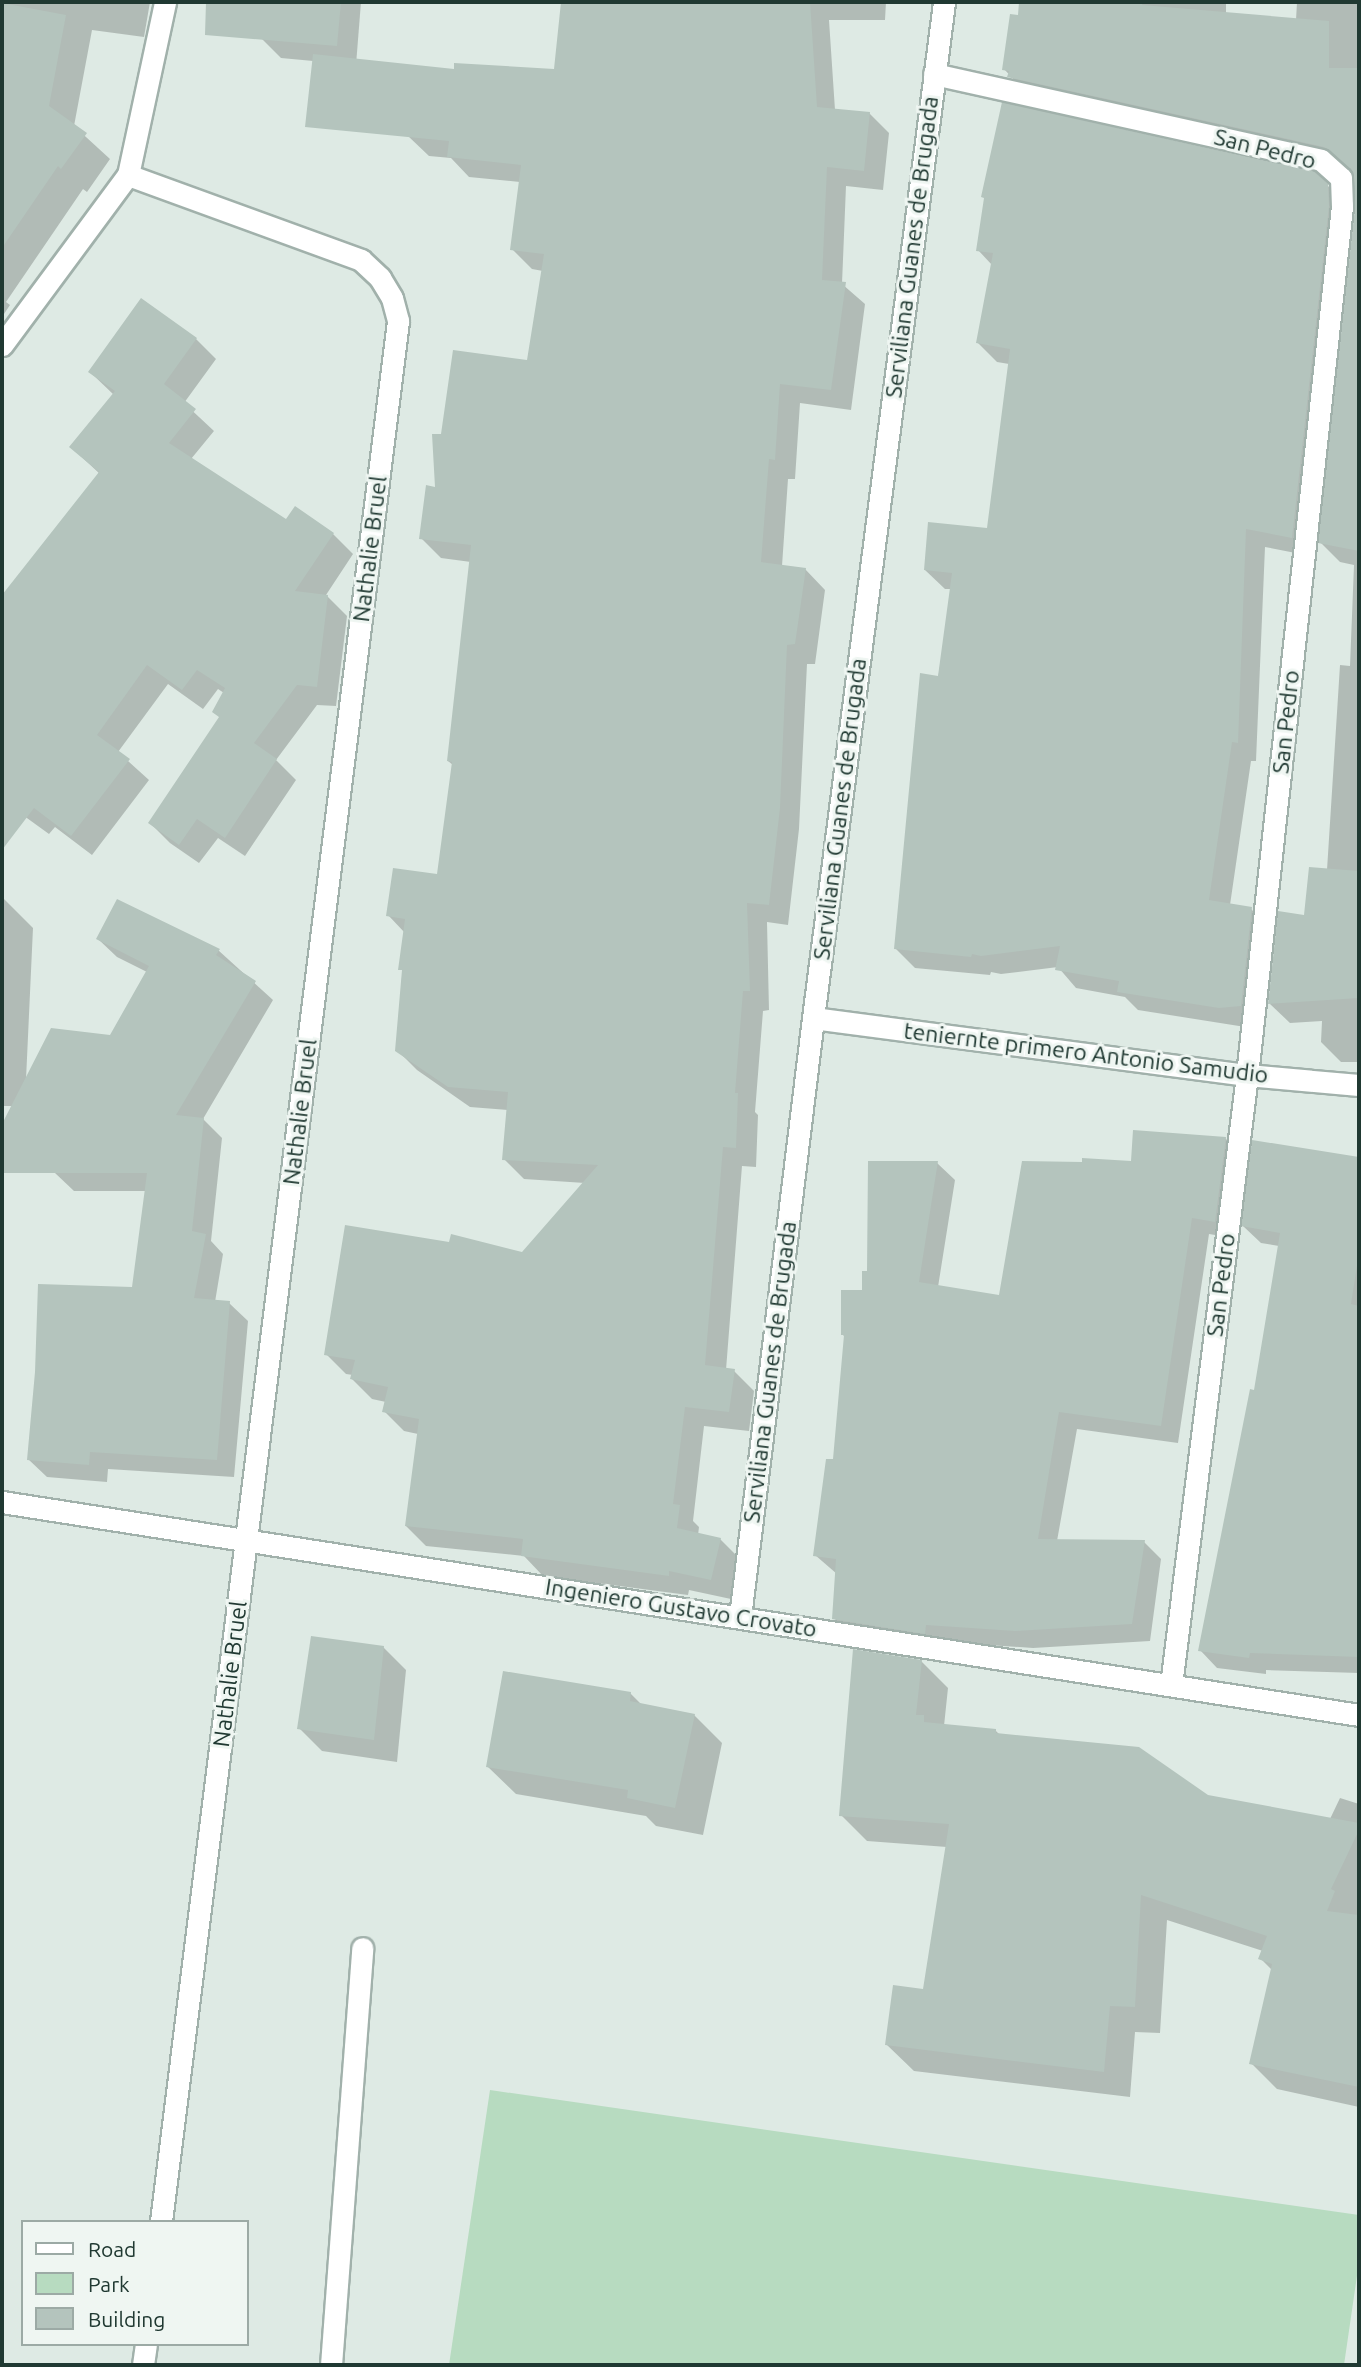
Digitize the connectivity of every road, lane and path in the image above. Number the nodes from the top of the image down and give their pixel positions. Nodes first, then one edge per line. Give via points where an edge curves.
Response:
1 (165, 2) edge
2 (944, 2) edge
3 (934, 74) junction
4 (128, 175) junction
5 (2, 345) edge
6 (813, 1017) junction
7 (1247, 1075) junction
8 (1359, 1085) edge
9 (2, 1502) edge
10 (247, 1541) junction
11 (740, 1617) junction
12 (1171, 1685) junction
13 (1359, 1715) edge
14 (362, 1948) dead end
15 (161, 2220) edge
16 (146, 2346) edge
17 (143, 2365) edge
18 (331, 2365) edge

1 - 4 street
2 - 3 street, Serviliana Guanes de Brugada
3 - 6 street, Serviliana Guanes de Brugada
3 - 7 street, San Pedro via 1321,160 1340,178 1342,206
4 - 5 street
4 - 10 street, Nathalie Bruel via 361,260 380,278 398,321
6 - 7 street, teniernte primero Antonio Samudio
6 - 11 street, Serviliana Guanes de Brugada
7 - 8 street, teniernte primero Antonio Samudio
7 - 12 street, San Pedro
9 - 10 street, Ingeniero Gustavo Crovato
10 - 11 street, Ingeniero Gustavo Crovato
10 - 15 street, Nathalie Bruel
11 - 12 street, Ingeniero Gustavo Crovato
12 - 13 street, Ingeniero Gustavo Crovato
14 - 18 street
16 - 17 street

